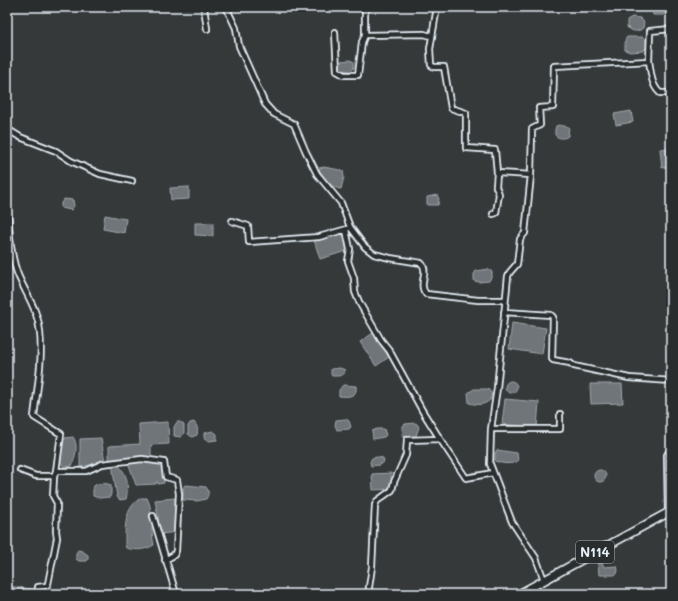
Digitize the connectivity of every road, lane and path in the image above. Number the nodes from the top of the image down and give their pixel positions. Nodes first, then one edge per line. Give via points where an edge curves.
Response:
1 (204, 7) edge
2 (226, 7) edge
3 (365, 7) edge
4 (437, 7) edge
5 (671, 29) edge
6 (207, 30) dead end
7 (335, 32) dead end
8 (364, 35) junction
9 (431, 36) junction
10 (649, 61) junction
11 (671, 93) edge
12 (7, 129) edge
13 (497, 173) junction
14 (531, 175) junction
15 (132, 181) dead end
16 (7, 209) edge
17 (493, 214) dead end
18 (232, 221) dead end
19 (348, 228) junction
20 (505, 300) junction
21 (504, 312) junction
22 (671, 381) edge
23 (560, 414) dead end
24 (491, 429) junction
25 (440, 439) junction
26 (671, 450) edge
27 (20, 470) dead end
28 (56, 470) junction
29 (493, 473) junction
30 (54, 476) junction
31 (670, 512) edge
32 (153, 516) dead end
33 (165, 560) junction
34 (544, 580) junction
35 (533, 586) junction
36 (37, 594) edge
37 (176, 594) edge
38 (368, 594) edge
39 (519, 594) edge
40 (536, 594) edge

1 - 6 street
2 - 19 street via 236,28 239,46 265,104 274,114 294,124 317,174 341,203
3 - 8 street
4 - 9 street
5 - 10 street via 650,31
7 - 8 street via 337,71 344,75 358,75
8 - 9 street
9 - 13 street via 431,65 444,67 451,108 466,113 466,148 495,150
10 - 11 street via 652,80 658,92
10 - 14 street via 554,66 553,107 539,108 540,123 531,131
12 - 15 street via 100,174
13 - 14 street
13 - 17 street via 499,194 496,213
14 - 20 street via 525,233 520,239 516,266 508,276
16 - 28 street via 14,258 33,304 40,332 40,370 34,417 61,434
18 - 19 street via 248,226 249,242 320,237
19 - 20 street via 374,254 421,262 424,265 422,287 426,294 478,300
19 - 25 street via 348,261 354,278 354,292
20 - 21 street
21 - 22 street via 553,317 552,360 629,378
21 - 24 street
23 - 24 street via 560,429
24 - 29 street via 490,457
25 - 29 street via 466,478
25 - 38 street via 407,440 406,455 392,490 375,505
26 - 31 street via 667,455
27 - 30 street via 36,476
28 - 30 street
28 - 33 street via 86,471 102,464 142,459 165,462 166,477 177,480 179,494 176,551
29 - 34 street via 512,522 536,558
30 - 36 street via 57,538 48,584 38,587
31 - 34 highway, N114
32 - 33 street
33 - 37 street
34 - 35 highway, N114
35 - 39 highway, N114
35 - 40 street

